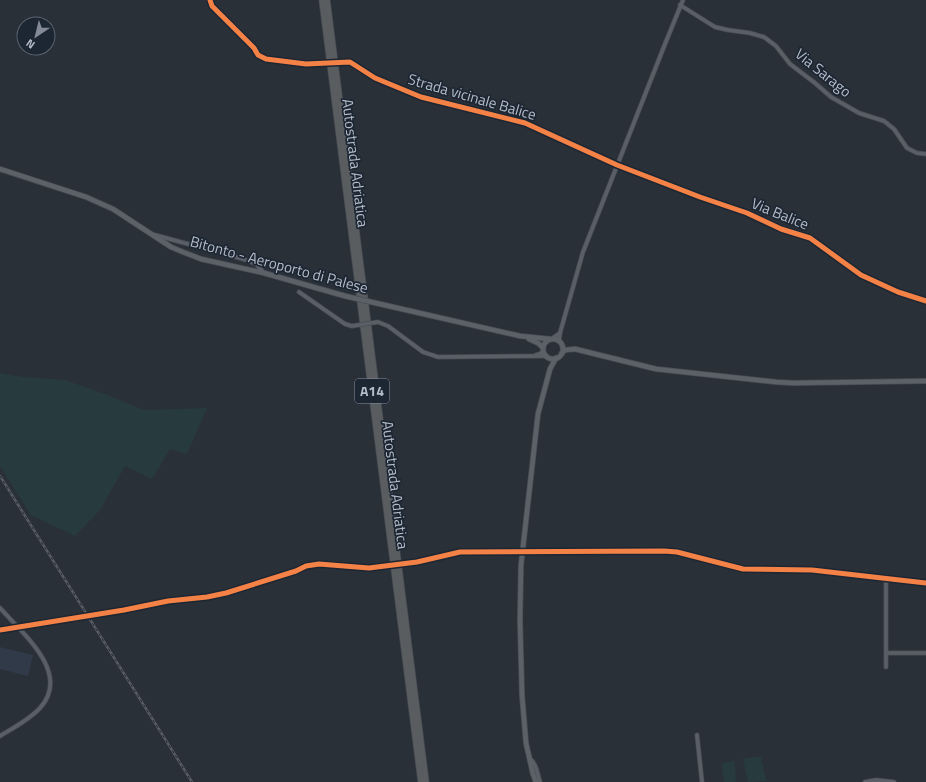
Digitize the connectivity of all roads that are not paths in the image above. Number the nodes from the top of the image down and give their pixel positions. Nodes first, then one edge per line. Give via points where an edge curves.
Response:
1 (210, 0) edge
2 (322, 0) edge
3 (327, 0) edge
4 (683, 0) edge
5 (680, 5) junction
6 (926, 154) edge
7 (617, 165) junction
8 (0, 169) edge
9 (154, 235) junction
10 (264, 273) junction
11 (299, 292) dead end
12 (926, 301) edge
13 (560, 333) junction
14 (520, 336) junction
15 (552, 339) junction
16 (560, 341) junction
17 (543, 350) junction
18 (575, 350) junction
19 (562, 353) junction
20 (533, 356) junction
21 (548, 357) junction
22 (556, 358) junction
23 (550, 369) junction
24 (926, 381) edge
25 (522, 552) junction
26 (886, 577) junction
27 (926, 583) edge
28 (0, 608) edge
29 (16, 627) junction
30 (0, 630) edge
31 (886, 653) junction
32 (926, 653) edge
33 (886, 667) dead end
34 (697, 735) dead end
35 (0, 736) edge
36 (529, 758) junction
37 (421, 782) edge
38 (426, 782) edge
39 (536, 782) edge
40 (540, 782) edge
41 (702, 782) edge
42 (865, 782) edge
43 (894, 782) edge

1 - 7 street, Strada vicinale Balice, bridge via 212,6 258,55 266,59 306,64 350,62 375,78 421,97 525,123
2 - 37 highway, Autostrada Adriatica / A14
3 - 38 highway, Autostrada Adriatica / A14
4 - 5 street
5 - 6 street, Via Sarago via 715,27 764,37 776,46 790,64 831,97 859,113 884,120 894,128 907,148
5 - 7 street
7 - 12 street, Via Balice via 810,238 861,274 898,292
7 - 13 street via 583,252
8 - 9 main road, Bitonto - Aeroporto di Palese via 86,196 113,209
9 - 10 main road, Bitonto - Aeroporto di Palese via 195,257
9 - 10 street via 243,259 256,264
10 - 14 main road, Bitonto - Aeroporto di Palese, bridge via 345,296
11 - 20 street, bridge via 345,324 352,326 378,322 388,326 423,352 438,357
13 - 15 street
13 - 16 street
14 - 15 main road
14 - 17 main road via 538,343
15 - 16 main road
15 - 17 main road via 545,342
16 - 18 main road
16 - 19 main road
17 - 20 street
17 - 21 main road
18 - 19 main road via 565,350
18 - 24 main road via 656,369 776,382
19 - 22 main road
20 - 21 street
21 - 22 main road
21 - 23 main road
22 - 23 main road
23 - 25 main road via 538,414
25 - 26 street via 677,552 743,569 812,570
25 - 29 street, bridge via 460,552 383,566 356,568 319,564 207,597 168,601
25 - 36 main road via 520,666
26 - 27 street
26 - 31 street
28 - 29 street
29 - 30 street
29 - 35 street via 41,655 49,672 50,682 48,693 40,708
31 - 32 street
31 - 33 street
34 - 41 street
36 - 39 main road
36 - 40 street via 536,766
42 - 43 street

